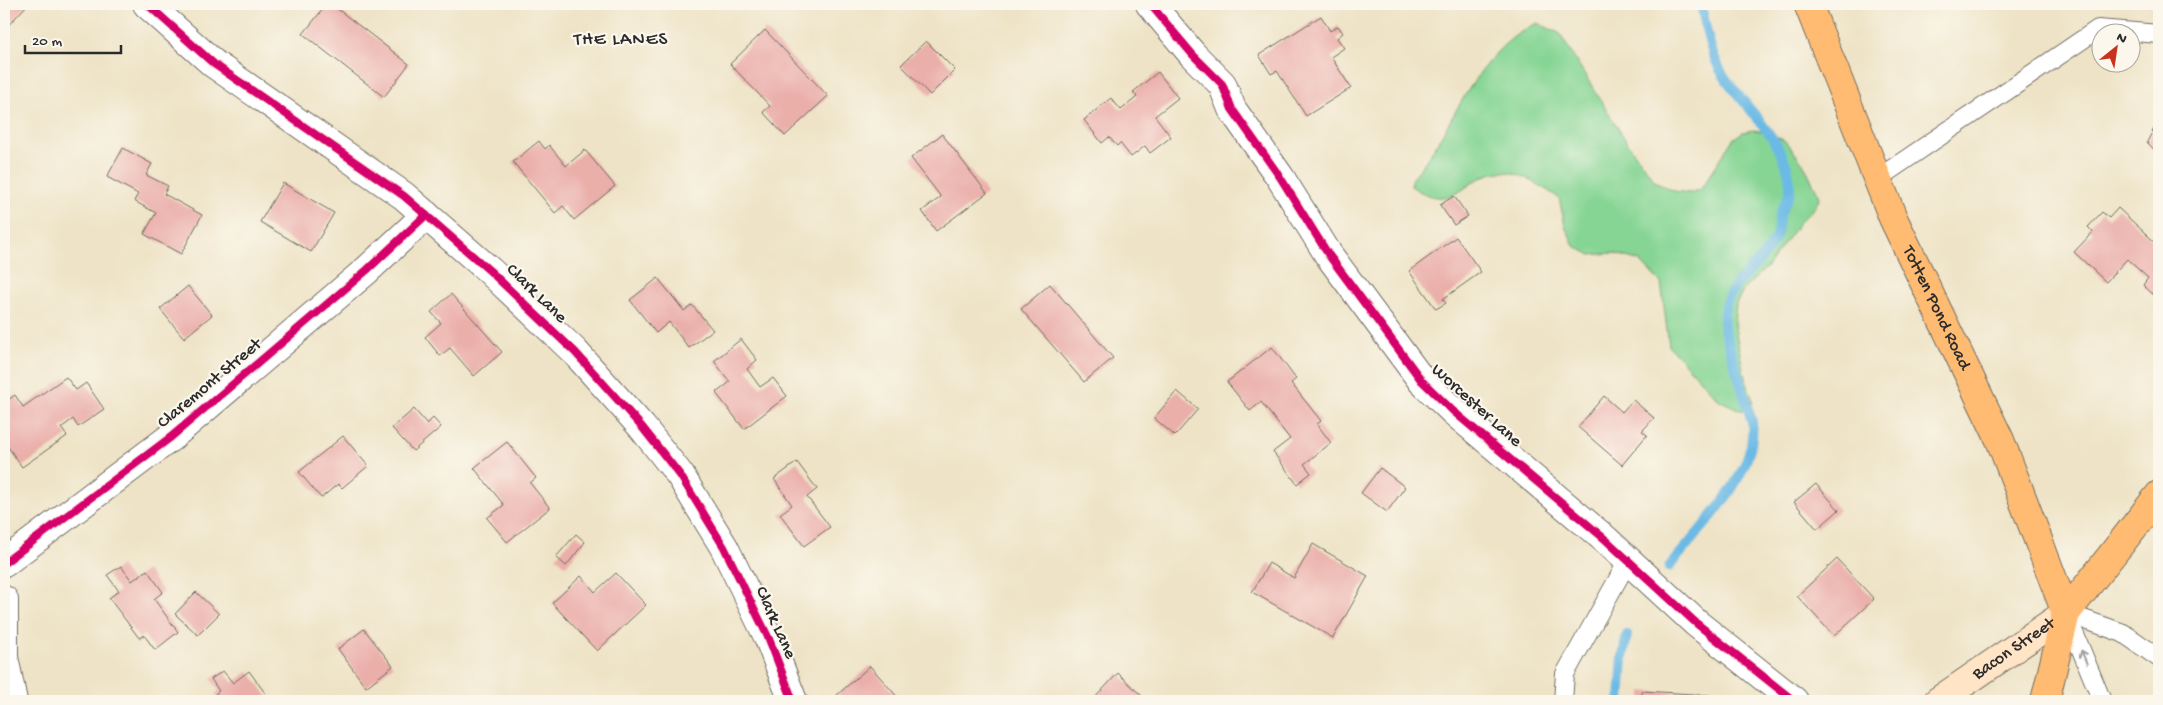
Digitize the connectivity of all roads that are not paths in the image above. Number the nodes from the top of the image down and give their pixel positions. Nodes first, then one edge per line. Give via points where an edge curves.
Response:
1 (147, 4) edge
2 (1150, 4) edge
3 (1808, 4) edge
4 (2159, 34) edge
5 (1877, 179) junction
6 (426, 216) junction
7 (2159, 495) edge
8 (1628, 560) junction
9 (4, 563) edge
10 (4, 600) edge
11 (2066, 612) junction
12 (2159, 658) edge
13 (789, 699) edge
14 (13, 701) edge
15 (1563, 701) edge
16 (1794, 701) edge
17 (1938, 701) edge
18 (2045, 701) edge
19 (2102, 701) edge

1 - 6 street, Clark Lane via 214,64 404,196
2 - 8 street, Worcester Lane via 1222,84 1232,109 1328,254 1422,381
3 - 5 main road, Totten Pond Road
4 - 5 lane via 2098,30
5 - 11 main road, Totten Pond Road via 1919,274 1984,404
6 - 9 street, Claremont Street via 171,437
6 - 13 street, Clark Lane via 490,270 575,352 680,475 728,555 769,638
7 - 11 main road
8 - 15 lane via 1565,674
8 - 16 street, Worcester Lane via 1696,623
10 - 14 street via 4,657
11 - 12 lane via 2123,633
11 - 17 main road, Bacon Street
11 - 18 main road
19 -> 11 lane

